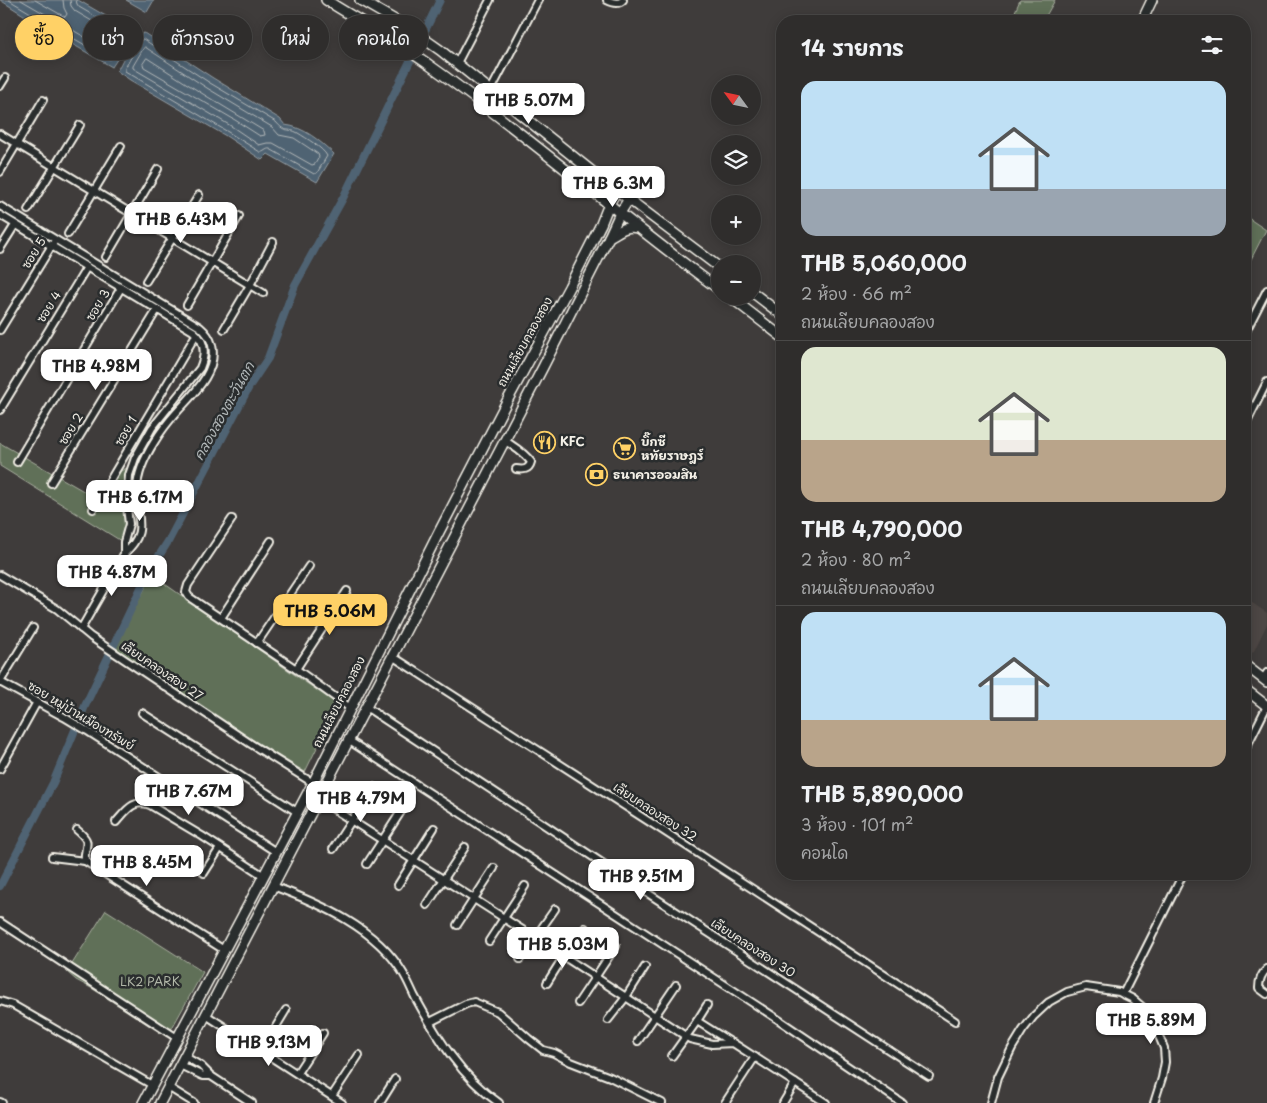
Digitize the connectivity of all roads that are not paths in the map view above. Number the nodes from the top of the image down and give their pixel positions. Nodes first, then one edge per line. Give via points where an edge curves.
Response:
1 (326, 0) edge
2 (360, 0) edge
3 (490, 0) edge
4 (538, 0) edge
5 (608, 0) edge
6 (623, 0) edge
7 (1152, 0) edge
8 (1145, 15) edge
9 (457, 63) junction
10 (4, 78) dead end
11 (0, 86) edge
12 (491, 90) junction
13 (43, 100) dead end
14 (80, 125) dead end
15 (0, 134) edge
16 (17, 145) junction
17 (121, 146) dead end
18 (54, 168) junction
19 (158, 169) dead end
20 (0, 172) edge
21 (617, 190) junction
22 (94, 191) junction
23 (199, 195) dead end
24 (598, 195) junction
25 (629, 199) junction
26 (609, 204) junction
27 (0, 206) edge
28 (28, 210) dead end
29 (620, 212) junction
30 (0, 215) edge
31 (132, 215) junction
32 (239, 216) dead end
33 (16, 224) junction
34 (601, 224) junction
35 (637, 228) junction
36 (68, 234) dead end
37 (609, 237) junction
38 (172, 238) junction
39 (56, 239) junction
40 (273, 242) dead end
41 (51, 246) junction
42 (0, 249) edge
43 (106, 257) dead end
44 (711, 261) edge
45 (212, 262) junction
46 (87, 267) junction
47 (146, 281) dead end
48 (711, 283) edge
49 (250, 285) junction
50 (121, 288) junction
51 (1267, 290) edge
52 (263, 293) dead end
53 (761, 299) edge
54 (187, 304) dead end
55 (741, 305) edge
56 (157, 310) junction
57 (776, 310) edge
58 (1251, 322) edge
59 (224, 329) dead end
60 (0, 330) edge
61 (776, 332) edge
62 (194, 338) dead end
63 (1267, 382) edge
64 (0, 410) edge
65 (1251, 414) edge
66 (157, 422) junction
67 (144, 423) junction
68 (152, 428) junction
69 (164, 428) junction
70 (504, 440) junction
71 (17, 462) dead end
72 (516, 469) dead end
73 (51, 483) dead end
74 (128, 489) junction
75 (136, 490) junction
76 (93, 509) dead end
77 (232, 519) dead end
78 (439, 532) junction
79 (454, 539) junction
80 (271, 541) dead end
81 (124, 554) junction
82 (309, 566) dead end
83 (0, 575) edge
84 (347, 591) dead end
85 (220, 618) junction
86 (33, 628) dead end
87 (81, 629) junction
88 (256, 643) junction
89 (392, 656) junction
90 (296, 669) junction
91 (1251, 669) edge
92 (1266, 678) edge
93 (0, 682) edge
94 (1251, 694) edge
95 (37, 702) junction
96 (1267, 706) edge
97 (366, 707) junction
98 (350, 708) junction
99 (142, 713) dead end
100 (1251, 738) edge
101 (348, 740) junction
102 (0, 769) edge
103 (313, 783) junction
104 (373, 787) dead end
105 (318, 799) junction
106 (404, 807) dead end
107 (298, 812) junction
108 (351, 820) junction
109 (116, 822) dead end
110 (434, 828) dead end
111 (77, 830) dead end
112 (382, 840) junction
113 (465, 847) dead end
114 (220, 848) junction
115 (333, 849) dead end
116 (276, 852) junction
117 (52, 858) dead end
118 (413, 860) junction
119 (85, 861) junction
120 (367, 864) dead end
121 (494, 868) dead end
122 (204, 873) dead end
123 (264, 876) junction
124 (443, 879) junction
125 (1180, 880) edge
126 (398, 884) dead end
127 (273, 886) junction
128 (525, 886) dead end
129 (474, 899) junction
130 (427, 905) dead end
131 (555, 909) dead end
132 (503, 918) junction
133 (0, 922) edge
134 (457, 925) dead end
135 (585, 928) dead end
136 (534, 937) junction
137 (489, 941) dead end
138 (616, 946) dead end
139 (224, 950) junction
140 (564, 956) junction
141 (520, 959) dead end
142 (645, 968) dead end
143 (1267, 969) edge
144 (595, 977) junction
145 (547, 983) dead end
146 (676, 986) dead end
147 (1123, 994) junction
148 (1267, 994) edge
149 (626, 997) junction
150 (0, 1002) edge
151 (578, 1003) dead end
152 (707, 1005) dead end
153 (286, 1010) dead end
154 (206, 1014) junction
155 (655, 1016) junction
156 (608, 1020) dead end
157 (696, 1021) junction
158 (956, 1021) dead end
159 (430, 1022) junction
160 (323, 1032) dead end
161 (685, 1036) junction
162 (178, 1038) junction
163 (638, 1041) dead end
164 (733, 1043) junction
165 (262, 1050) junction
166 (359, 1055) dead end
167 (184, 1056) junction
168 (672, 1056) dead end
169 (755, 1057) junction
170 (180, 1065) junction
171 (297, 1073) junction
172 (211, 1076) junction
173 (929, 1076) dead end
174 (395, 1079) dead end
175 (795, 1083) junction
176 (152, 1085) junction
177 (168, 1087) junction
178 (332, 1096) junction
179 (143, 1103) edge
180 (160, 1103) edge
181 (194, 1103) edge
182 (252, 1103) edge
183 (342, 1103) edge
184 (380, 1103) edge
185 (499, 1103) edge
186 (662, 1103) edge
187 (725, 1103) edge
188 (783, 1103) edge
189 (826, 1103) edge
190 (902, 1103) edge
191 (991, 1103) edge
192 (1154, 1103) edge

1 - 24 main road via 432,67
2 - 9 main road
3 - 9 street
4 - 12 street
5 - 6 street via 618,3
7 - 8 main road
9 - 12 main road
10 - 11 street
12 - 21 main road
13 - 16 street
14 - 18 street
15 - 16 street
16 - 18 street
16 - 20 street
17 - 22 street
18 - 22 street
18 - 28 street
19 - 31 street
21 - 25 main road
21 - 26 main road, ถนนเลียบคลองสอง
22 - 31 street
22 - 36 street
23 - 38 street
24 - 26 main road
24 - 34 main road
25 - 29 main road, ถนนเลียบคลองสอง
25 - 44 main road
26 - 29 main road
26 - 34 main road, ถนนเลียบคลองสอง
27 - 39 street
29 - 35 main road
29 - 37 main road, ถนนเลียบคลองสอง
30 - 33 street
31 - 38 street
31 - 43 street
32 - 45 street
33 - 41 street
33 - 42 street
34 - 78 main road, ถนนเลียบคลองสอง
35 - 37 main road via 630,226
35 - 48 main road
37 - 70 main road, ถนนเลียบคลองสอง
38 - 45 street
38 - 47 street
39 - 41 street, ซอย 5
39 - 69 street via 206,332 214,356 212,364 196,390
40 - 49 street
41 - 46 street
41 - 60 street, ซอย 5
45 - 49 street
45 - 54 street
46 - 50 street
46 - 64 street, ซอย 4
49 - 52 street
49 - 59 street
50 - 56 street
50 - 71 street, ซอย 3
51 - 58 street
53 - 57 main road
55 - 61 main road
56 - 66 street via 197,334 204,356 200,368
56 - 73 street, ซอย 2
62 - 67 street, ซอย 1
63 - 65 street
66 - 68 street
66 - 69 street
67 - 68 street
67 - 76 street, ซอย 1
68 - 74 street via 135,458
69 - 75 street via 146,457
70 - 72 street via 531,462 526,469
70 - 79 main road, ถนนเลียบคลองสอง
74 - 75 street
74 - 81 street via 129,524
75 - 81 street via 140,530 138,538
77 - 85 street via 186,592
78 - 79 main road
78 - 98 main road, ถนนเลียบคลองสอง
79 - 89 main road, ถนนเลียบคลองสอง
80 - 85 street
81 - 87 street
82 - 88 street
83 - 87 street, เลียบคลองสอง 27 via 57,609
84 - 90 street
85 - 88 street
86 - 93 street
87 - 103 street, เลียบคลองสอง 27
88 - 90 street
89 - 97 main road, ถนนเลียบคลองสอง
89 - 158 street, เลียบคลองสอง 32
90 - 98 street
91 - 92 main road
93 - 95 street, ซอย หมู่บ้านเมืองทรัพย์
94 - 96 main road
95 - 102 street
95 - 116 street, ซอย หมู่บ้านเมืองทรัพย์
96 - 100 street
97 - 101 main road, ถนนเลียบคลองสอง
97 - 173 street, เลียบคลองสอง 30
98 - 103 main road, ถนนเลียบคลองสอง
99 - 107 street
101 - 105 main road, ถนนเลียบคลองสอง
101 - 190 street
103 - 107 main road, ถนนเลียบคลองสอง
104 - 108 street
105 - 108 street
105 - 127 main road, ถนนเลียบคลองสอง
106 - 112 street
107 - 116 main road, ถนนเลียบคลองสอง
108 - 112 street
108 - 115 street
109 - 114 street via 130,807 143,803
110 - 118 street
111 - 119 street via 86,839
112 - 118 street
112 - 120 street
113 - 124 street
114 - 122 street
114 - 123 street
116 - 123 main road, ถนนเลียบคลองสอง
117 - 119 street
118 - 124 street
118 - 126 street
119 - 139 street
121 - 129 street
123 - 139 main road, ถนนเลียบคลองสอง
124 - 129 street
124 - 130 street
125 - 147 street
127 - 154 main road, ถนนเลียบคลองสอง
127 - 159 street via 307,898 355,924 369,936 403,973
128 - 132 street
129 - 132 street
129 - 134 street
131 - 136 street
132 - 136 street
132 - 137 street
133 - 162 street
135 - 140 street
136 - 140 street
136 - 141 street
138 - 144 street
139 - 162 main road, ถนนเลียบคลองสอง
140 - 144 street
140 - 145 street
142 - 149 street
143 - 148 street via 1261,976 1259,988
144 - 149 street
144 - 151 street
146 - 155 street
147 - 191 street via 1086,986 1049,1002 1028,1023 1012,1048 998,1077
147 - 192 street via 1147,1011 1164,1048 1164,1070
149 - 155 street
149 - 156 street
150 - 176 street via 27,1012
152 - 157 street
153 - 165 street
154 - 165 street
154 - 167 main road, ถนนเลียบคลองสอง
155 - 161 street
155 - 163 street
157 - 161 street
157 - 164 street
159 - 185 street via 464,1073
159 - 186 street via 474,1002 498,1012 543,1050 610,1077
160 - 171 street
161 - 164 street via 712,1044
161 - 168 street
162 - 176 main road, ถนนเลียบคลองสอง
164 - 169 street
165 - 171 street
166 - 178 street
167 - 170 main road, ถนนเลียบคลองสอง
167 - 172 street
169 - 175 street
169 - 187 street
170 - 172 street via 197,1074
170 - 177 main road, ถนนเลียบคลองสอง
171 - 178 street
172 - 182 street
174 - 184 street
175 - 188 street
175 - 189 street
176 - 179 main road, ถนนเลียบคลองสอง
177 - 180 main road, ถนนเลียบคลองสอง
177 - 181 street
178 - 183 street

